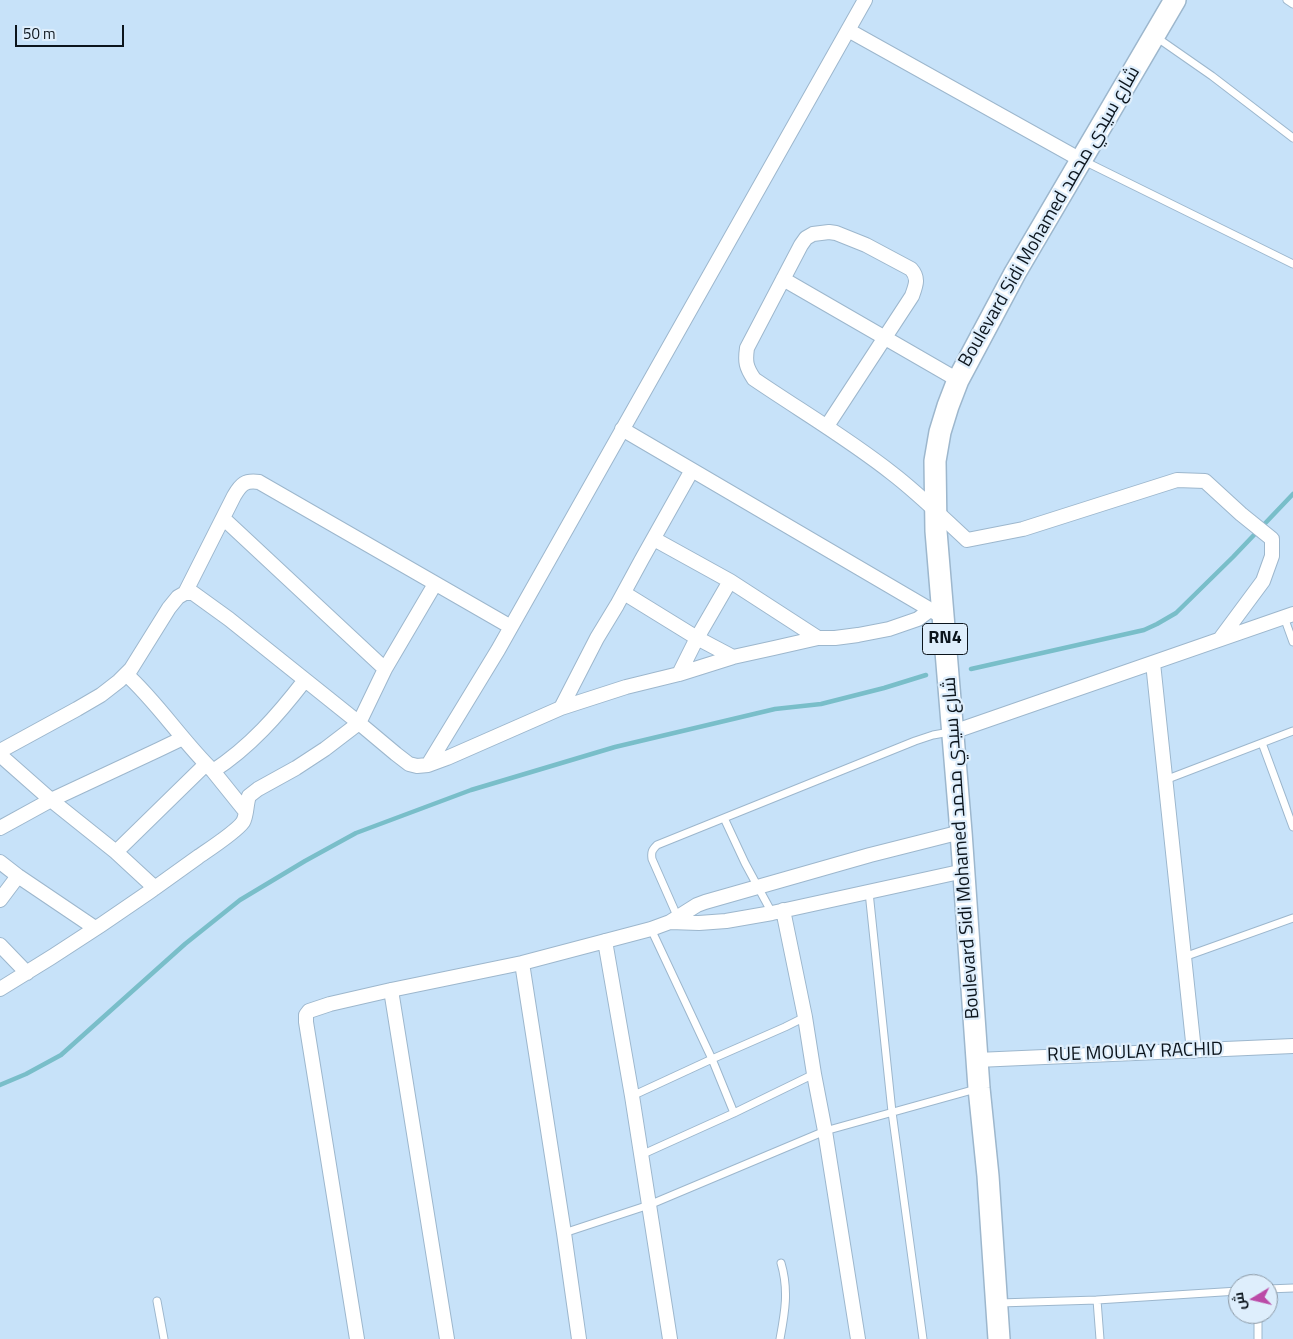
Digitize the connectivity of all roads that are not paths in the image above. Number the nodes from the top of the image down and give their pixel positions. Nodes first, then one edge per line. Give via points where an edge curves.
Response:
1 (865, 0) edge
2 (1175, 0) edge
3 (1286, 0) edge
4 (1293, 4) edge
5 (848, 30) junction
6 (1154, 36) junction
7 (1293, 138) edge
8 (1081, 160) junction
9 (1293, 264) edge
10 (783, 279) junction
11 (884, 337) junction
12 (958, 380) junction
13 (827, 426) junction
14 (622, 429) junction
15 (692, 470) junction
16 (935, 511) junction
17 (223, 518) junction
18 (654, 539) junction
19 (730, 581) junction
20 (435, 584) junction
21 (185, 593) junction
22 (624, 593) junction
23 (937, 613) junction
24 (1289, 616) edge
25 (511, 627) junction
26 (697, 638) junction
27 (818, 638) junction
28 (1220, 639) junction
29 (1293, 642) edge
30 (733, 657) junction
31 (1153, 663) junction
32 (385, 669) junction
33 (126, 674) junction
34 (679, 674) junction
35 (305, 680) junction
36 (561, 708) junction
37 (359, 723) junction
38 (1293, 731) edge
39 (953, 732) junction
40 (183, 738) junction
41 (1262, 743) junction
42 (0, 753) edge
43 (428, 765) junction
44 (210, 768) junction
45 (1165, 780) junction
46 (51, 800) junction
47 (246, 812) junction
48 (724, 818) junction
49 (1293, 827) edge
50 (0, 828) edge
51 (961, 832) junction
52 (116, 852) junction
53 (0, 862) edge
54 (964, 871) junction
55 (18, 876) junction
56 (758, 887) junction
57 (155, 888) junction
58 (870, 892) junction
59 (0, 900) edge
60 (777, 911) junction
61 (1293, 918) edge
62 (676, 920) junction
63 (95, 928) junction
64 (650, 929) junction
65 (605, 941) junction
66 (0, 945) edge
67 (1184, 957) junction
68 (522, 963) junction
69 (27, 973) junction
70 (0, 989) edge
71 (392, 990) junction
72 (805, 1017) junction
73 (1293, 1046) edge
74 (1194, 1051) junction
75 (712, 1059) junction
76 (977, 1060) junction
77 (814, 1074) junction
78 (979, 1088) junction
79 (632, 1096) junction
80 (892, 1112) junction
81 (734, 1113) junction
82 (825, 1131) junction
83 (641, 1155) junction
84 (649, 1205) junction
85 (564, 1234) junction
86 (781, 1263) dead end
87 (1293, 1288) edge
88 (1278, 1289) edge
89 (1228, 1292) edge
90 (1097, 1300) junction
91 (157, 1301) dead end
92 (997, 1303) junction
93 (1258, 1324) edge
94 (999, 1338) edge
95 (164, 1339) edge
96 (357, 1339) edge
97 (448, 1339) edge
98 (578, 1339) edge
99 (670, 1339) edge
100 (780, 1339) edge
101 (858, 1339) edge
102 (923, 1339) edge
103 (1100, 1339) edge
104 (1258, 1339) edge

1 - 5 street
2 - 6 main road, Boulevard Sidi Mohamed شارع سيدي محمد / RN4
3 - 4 lane
5 - 8 street
5 - 14 street
6 - 7 lane
6 - 8 main road, Boulevard Sidi Mohamed شارع سيدي محمد / RN4
8 - 9 lane
8 - 12 main road, Boulevard Sidi Mohamed شارع سيدي محمد / RN4
10 - 11 street
10 - 11 street via 806,238 829,232 866,245 910,269 916,279 912,296
10 - 13 street via 747,348 747,366 754,380
11 - 12 street
11 - 13 street
12 - 16 main road, Boulevard Sidi Mohamed شارع سيدي محمد / RN4 via 940,432 935,461
13 - 16 street via 893,473
14 - 15 street
14 - 25 street
15 - 18 street
15 - 23 street
16 - 23 main road, Boulevard Sidi Mohamed شارع سيدي محمد / RN4
16 - 28 street via 967,540 1023,529 1177,480 1205,481 1272,539 1272,556 1263,581
17 - 20 street via 240,486 259,482
17 - 21 street
17 - 32 street
18 - 19 street
18 - 22 street
19 - 26 street
19 - 27 street
20 - 25 street
20 - 32 street
21 - 33 street via 178,596 169,608
21 - 35 street via 193,593
22 - 26 street
22 - 36 street
23 - 27 street via 889,629
23 - 39 main road, Boulevard Sidi Mohamed شارع سيدي محمد / RN4
24 - 28 street
24 - 29 lane
25 - 43 street
26 - 30 street
26 - 34 street
27 - 30 street
28 - 31 street
30 - 34 street
31 - 39 street
31 - 45 street
32 - 37 street
33 - 40 street
33 - 42 street via 101,695
34 - 36 street
35 - 37 street
35 - 44 street via 264,730 232,758
36 - 43 street
37 - 43 street via 409,764
37 - 47 street via 325,749 248,796
38 - 41 lane
39 - 48 lane via 915,741
39 - 51 main road, Boulevard Sidi Mohamed شارع سيدي محمد / RN4
40 - 44 street
40 - 46 street
41 - 45 lane
41 - 49 lane
42 - 46 street
44 - 47 street
44 - 52 street
45 - 67 street
46 - 50 street
46 - 52 street
47 - 57 street via 239,826
48 - 56 lane
48 - 62 lane via 657,845 652,850 652,859
51 - 54 main road, Boulevard Sidi Mohamed شارع سيدي محمد / RN4
51 - 56 street
52 - 57 street
53 - 55 street
54 - 58 street
54 - 76 main road, Boulevard Sidi Mohamed شارع سيدي محمد / RN4
55 - 59 street
55 - 63 street
56 - 60 lane
56 - 62 street via 705,902
57 - 63 street
58 - 60 street
58 - 80 lane
60 - 62 street via 709,923
60 - 72 street
61 - 67 lane
62 - 64 street
63 - 69 street
64 - 65 street
64 - 75 lane
65 - 68 street
65 - 79 street
66 - 69 street
67 - 74 street
68 - 71 street
68 - 85 street
69 - 70 street
71 - 96 street via 330,1004 306,1015
71 - 97 street
72 - 75 lane
72 - 77 street
73 - 74 street, RUE MOULAY RACHID
74 - 76 street, RUE MOULAY RACHID
75 - 79 lane
75 - 81 lane
76 - 78 main road, Boulevard Sidi Mohamed شارع سيدي محمد / RN4
77 - 81 lane
77 - 82 street
78 - 80 lane
78 - 92 main road, Boulevard Sidi Mohamed شارع سيدي محمد / RN4
79 - 83 street
80 - 82 lane
80 - 102 lane
81 - 83 lane
82 - 84 lane
82 - 101 street
83 - 84 street
84 - 85 lane
84 - 99 street
85 - 98 street
86 - 100 lane via 786,1302
87 - 88 lane
89 - 90 lane
90 - 92 lane
90 - 103 lane
91 - 95 lane
92 - 94 main road, Boulevard Sidi Mohamed شارع سيدي محمد / RN4
93 - 104 lane

